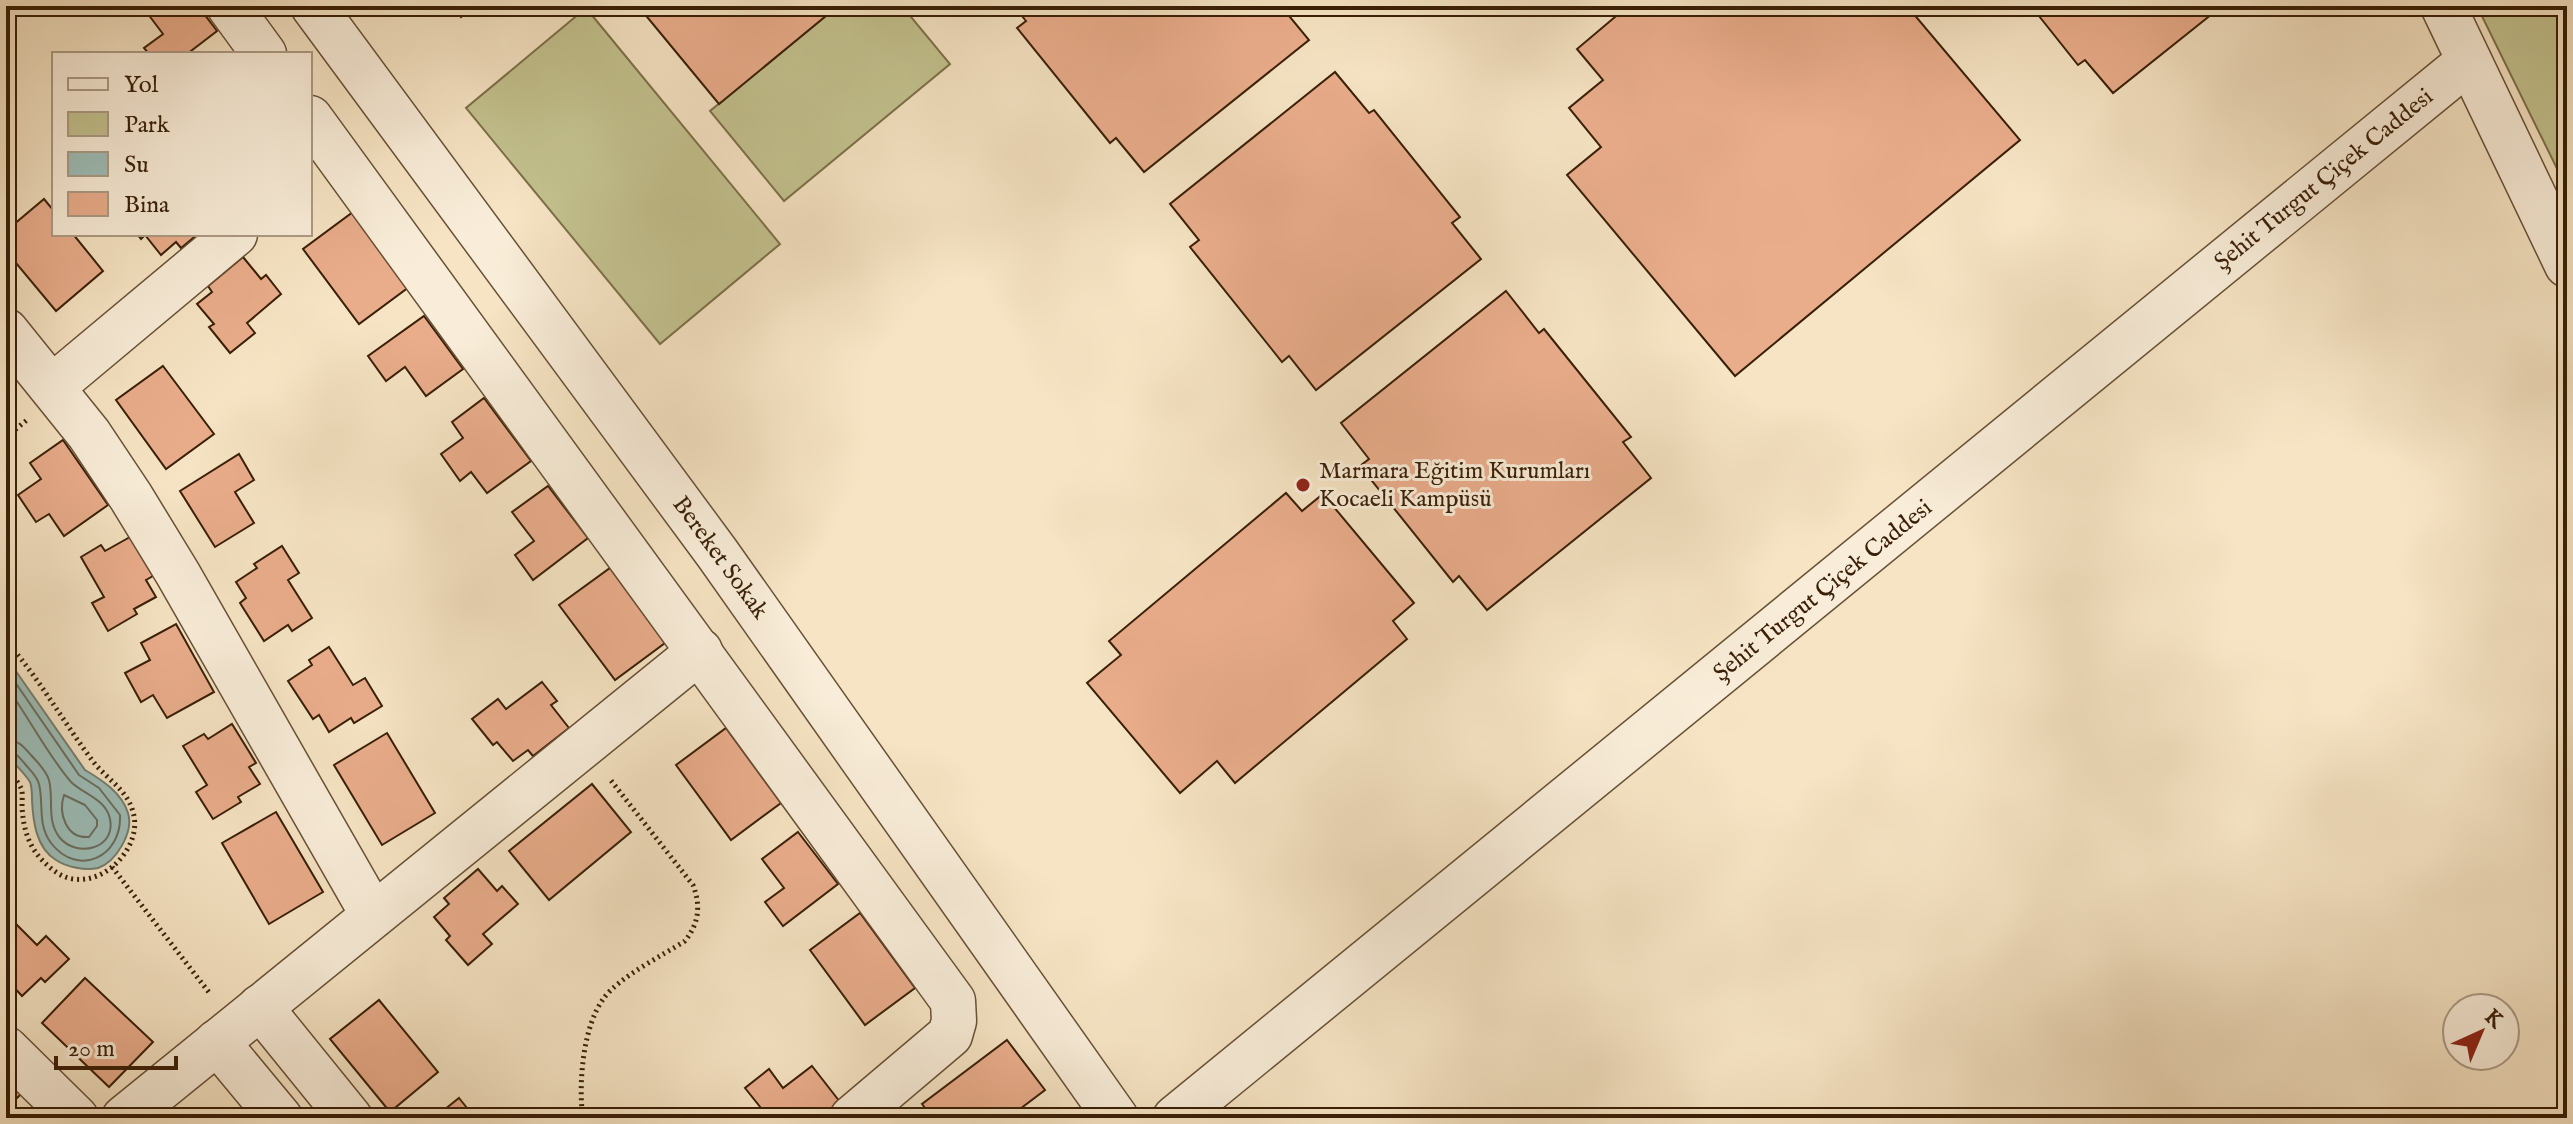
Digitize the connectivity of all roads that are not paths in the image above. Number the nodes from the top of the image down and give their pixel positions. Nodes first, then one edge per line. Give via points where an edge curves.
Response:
1 (229, 6) edge
2 (313, 6) edge
3 (2443, 6) edge
4 (263, 52) edge
5 (2469, 61) junction
6 (318, 146) edge
7 (233, 236) edge
8 (2567, 265) edge
9 (6, 331) edge
10 (52, 387) junction
11 (700, 651) junction
12 (373, 915) junction
13 (238, 1025) junction
14 (6, 1049) edge
15 (76, 1118) edge
16 (124, 1118) edge
17 (280, 1118) edge
18 (350, 1118) edge
19 (852, 1118) edge
20 (1116, 1118) edge
21 (1175, 1118) edge

1 - 4 street
2 - 20 street, Bereket Sokak via 717,553
3 - 5 street
5 - 8 street
5 - 21 street, Şehit Turgut Çiçek Caddesi
6 - 11 street
7 - 10 street
9 - 10 street
10 - 12 street via 89,434 170,561
11 - 12 street
11 - 19 street via 953,1001 950,1035
12 - 13 street
13 - 16 street
13 - 17 street
13 - 18 street
14 - 15 street

